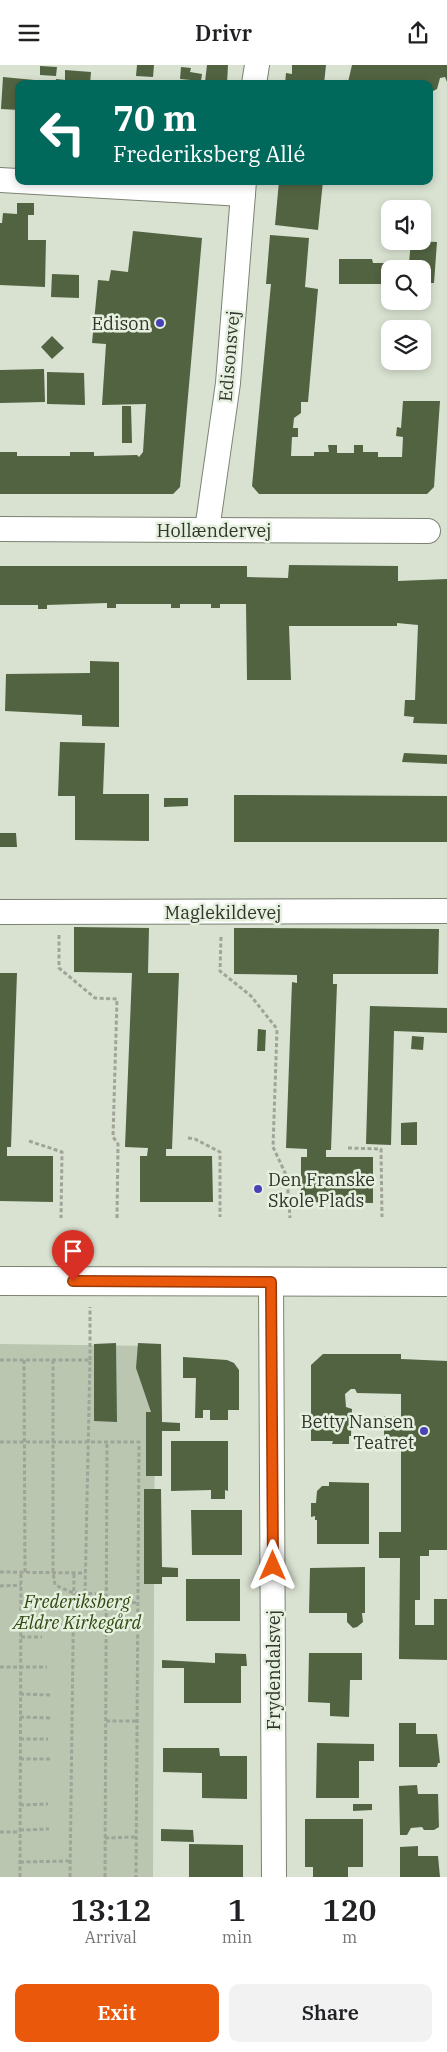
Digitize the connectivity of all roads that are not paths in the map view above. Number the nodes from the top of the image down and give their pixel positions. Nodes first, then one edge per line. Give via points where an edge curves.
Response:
1 (257, 65) edge
2 (255, 80) edge
3 (0, 180) edge
4 (15, 180) edge
5 (152, 185) edge
6 (244, 188) edge
7 (0, 529) edge
8 (208, 530) junction
9 (428, 531) dead end
10 (447, 911) edge
11 (0, 912) edge
12 (0, 1281) edge
13 (271, 1282) junction
14 (447, 1282) edge
15 (274, 1877) edge

1 - 2 street
3 - 4 street
5 - 6 street
6 - 8 street, Edisonsvej via 228,383
7 - 8 street, Hollændervej
8 - 9 street, Hollændervej
10 - 11 street, Maglekildevej
12 - 13 street
13 - 14 street
13 - 15 street, Frydendalsvej

